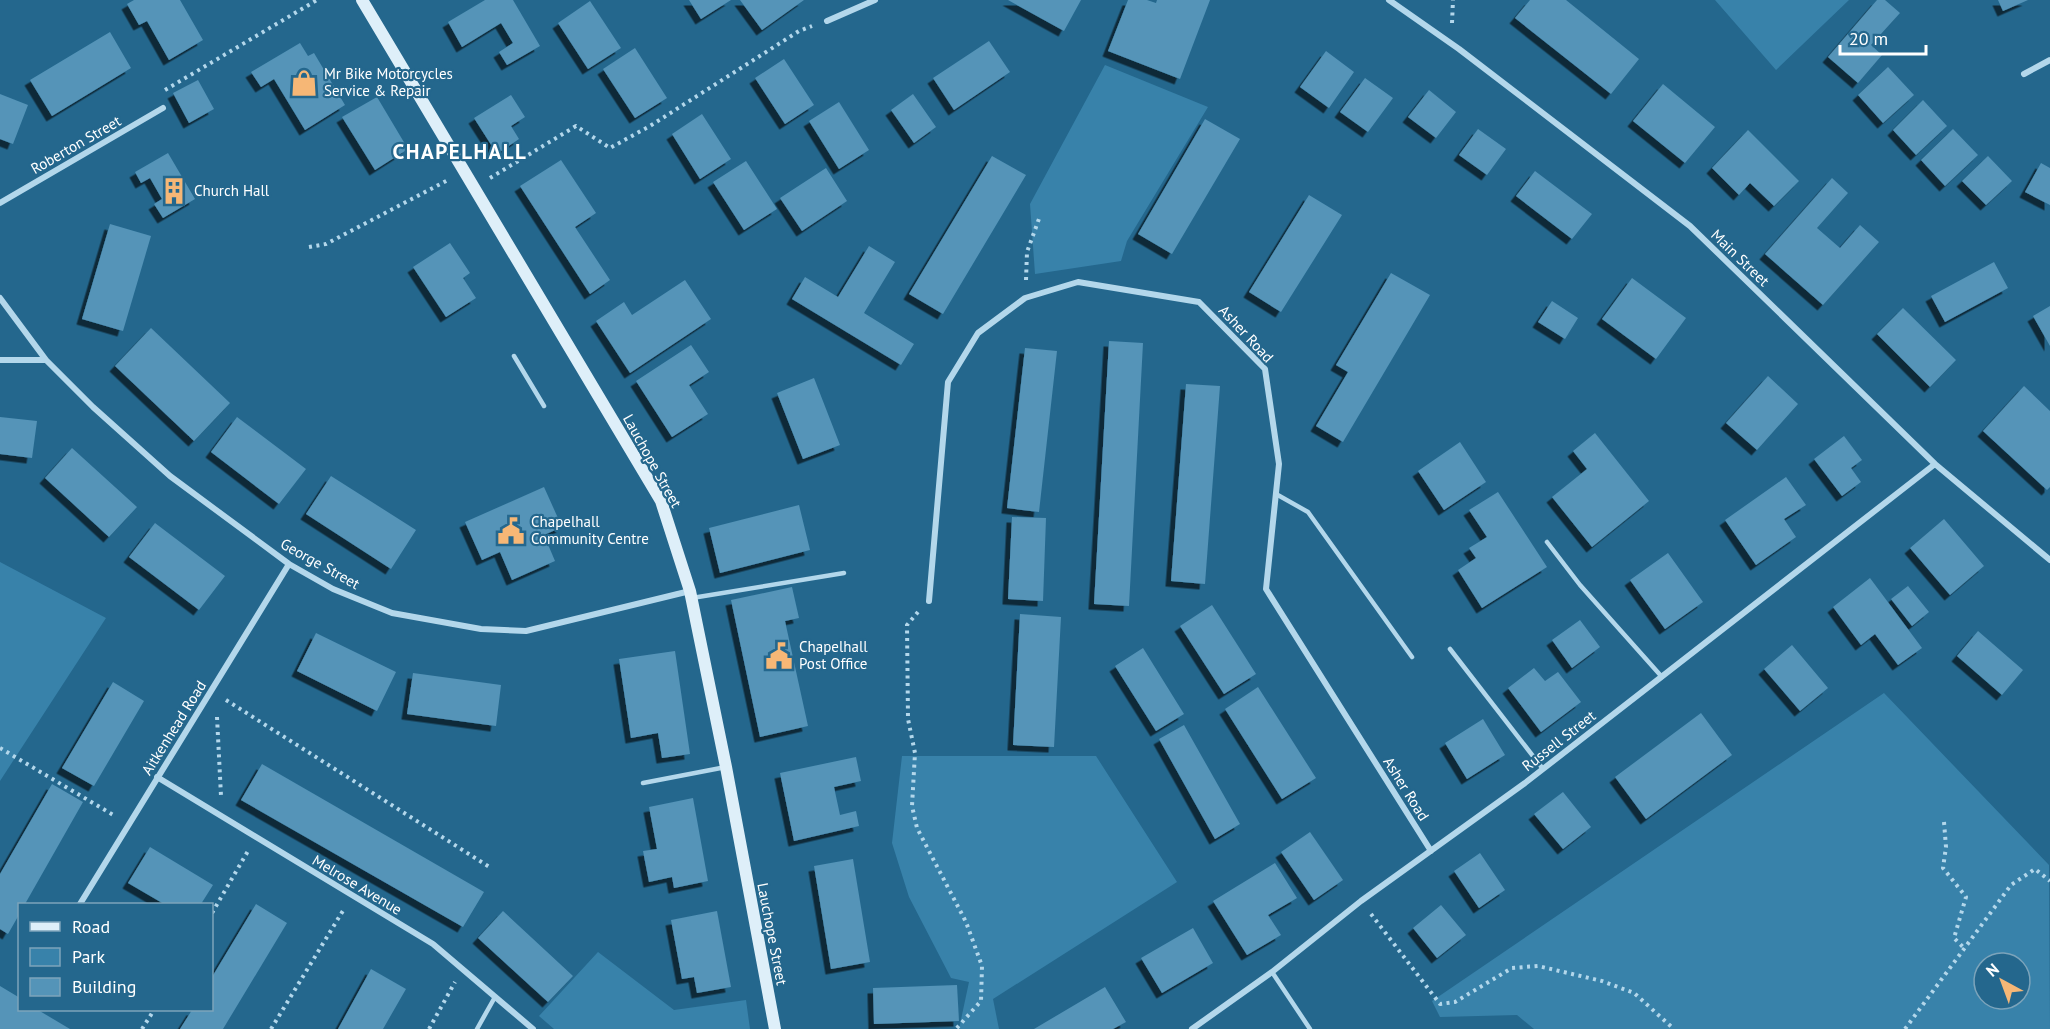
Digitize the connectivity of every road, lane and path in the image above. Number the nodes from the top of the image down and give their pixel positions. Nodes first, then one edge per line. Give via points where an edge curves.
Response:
1 (317, 0) edge
2 (362, 0) edge
3 (874, 0) edge
4 (1389, 0) edge
5 (827, 21) joint
6 (2050, 60) edge
7 (2025, 74) dead end
8 (163, 108) joint
9 (464, 172) junction
10 (474, 188) junction
11 (0, 203) edge
12 (1040, 216) dead end
13 (309, 247) dead end
14 (0, 298) edge
15 (1025, 298) junction
16 (514, 356) dead end
17 (0, 360) edge
18 (46, 360) junction
19 (544, 406) dead end
20 (1935, 464) junction
21 (1276, 494) junction
22 (1546, 542) dead end
23 (2050, 560) edge
24 (289, 564) junction
25 (844, 573) dead end
26 (690, 594) junction
27 (929, 601) joint
28 (1450, 649) dead end
29 (1412, 657) dead end
30 (1662, 677) junction
31 (214, 692) junction
32 (0, 748) edge
33 (726, 767) junction
34 (1543, 769) junction
35 (157, 777) junction
36 (643, 783) dead end
37 (224, 818) junction
38 (1944, 822) dead end
39 (129, 824) junction
40 (256, 838) junction
41 (1431, 850) junction
42 (491, 868) dead end
43 (2050, 881) edge
44 (352, 896) junction
45 (1361, 901) junction
46 (81, 903) edge
47 (213, 911) edge
48 (1964, 948) junction
49 (462, 969) junction
50 (1272, 972) junction
51 (495, 997) junction
52 (153, 1011) edge
53 (142, 1029) edge
54 (272, 1029) edge
55 (429, 1029) edge
56 (477, 1029) edge
57 (533, 1029) edge
58 (775, 1029) edge
59 (956, 1029) edge
60 (1192, 1029) edge
61 (1310, 1029) edge
62 (1674, 1029) edge
63 (1905, 1029) edge

1 - 8 path via 159,94
2 - 9 street, Lauchope Street
3 - 5 street
4 - 20 street, Main Street via 1459,48 1690,226
5 - 10 path via 799,31 610,148 576,126
6 - 7 street
8 - 11 street, Roberton Street
9 - 10 street, Lauchope Street
9 - 13 path via 326,244
10 - 26 street, Lauchope Street via 661,501
12 - 15 path via 1027,252
14 - 18 street, George Street
15 - 21 street, Asher Road via 1078,282 1199,302 1265,369 1279,464
15 - 27 street, Asher Road via 978,333 948,382
16 - 19 lane
17 - 18 street
18 - 24 street, George Street via 170,477
20 - 23 street, Main Street
20 - 30 street, Russell Street
21 - 29 lane via 1308,512
21 - 41 street, Asher Road via 1266,589
22 - 30 lane
24 - 26 street, George Street via 333,589 392,613 481,629 526,631
24 - 31 street, Aitkenhead Road
25 - 26 lane
26 - 33 street, Lauchope Street
27 - 59 path via 907,625 908,719 915,753 912,806 917,828 966,922 982,966 981,1001
28 - 34 lane
30 - 34 street, Russell Street
31 - 35 street, Aitkenhead Road
31 - 37 path
31 - 42 path
32 - 39 path
33 - 36 lane
33 - 58 street, Lauchope Street
34 - 41 street, Russell Street
35 - 37 street, Melrose Avenue
35 - 39 street, Aitkenhead Road
37 - 40 street, Melrose Avenue
38 - 48 path via 1943,868 1966,897 1954,938
39 - 46 street, Aitkenhead Road
40 - 44 street, Melrose Avenue
40 - 47 path
41 - 45 street, Russell Street
43 - 48 path via 2035,869 2011,885
44 - 49 street, Melrose Avenue via 433,944
44 - 54 path
45 - 50 street, Russell Street
45 - 62 path via 1440,1004 1455,1002 1512,968 1538,966 1634,993
48 - 63 path
49 - 51 street, Melrose Avenue
49 - 55 path
50 - 60 street, Russell Street
50 - 61 lane
51 - 56 lane
51 - 57 street, Melrose Avenue
52 - 53 path

